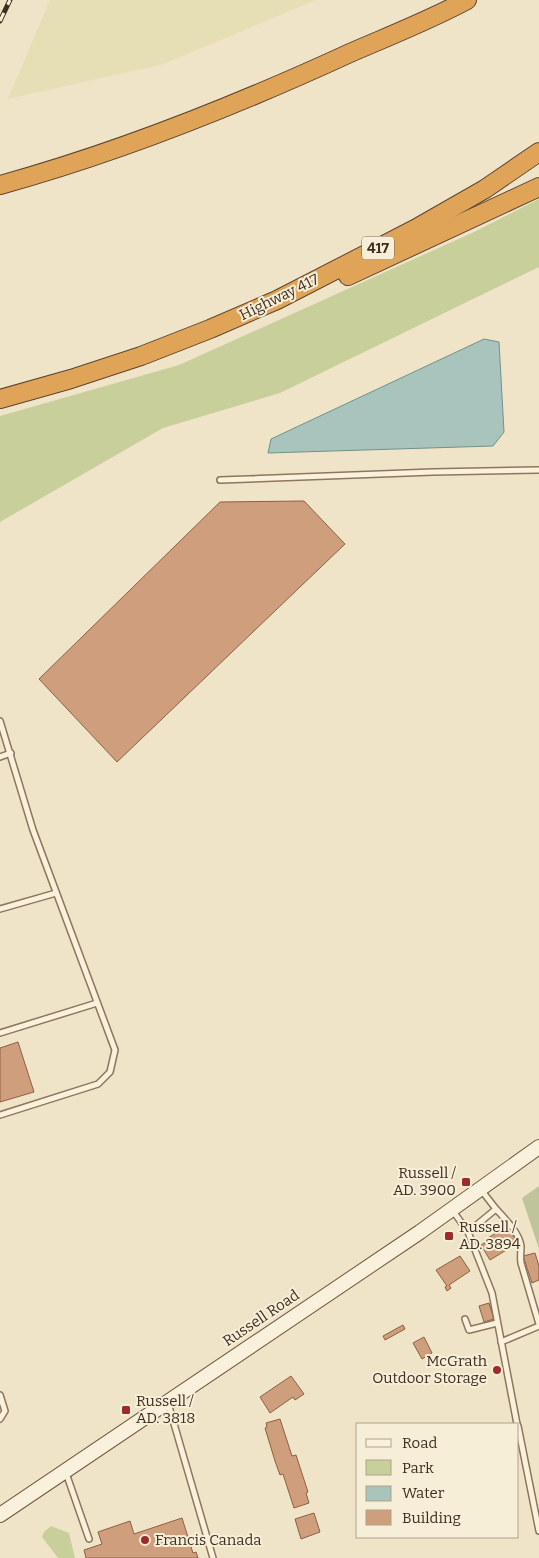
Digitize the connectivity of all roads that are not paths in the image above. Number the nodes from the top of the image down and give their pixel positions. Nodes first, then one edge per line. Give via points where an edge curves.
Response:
1 (467, 0) edge
2 (539, 152) edge
3 (0, 185) edge
4 (539, 188) edge
5 (210, 329) junction
6 (0, 399) edge
7 (539, 470) edge
8 (220, 480) dead end
9 (0, 721) edge
10 (11, 754) junction
11 (0, 757) edge
12 (56, 893) junction
13 (0, 910) edge
14 (97, 1003) junction
15 (0, 1034) edge
16 (0, 1116) edge
17 (539, 1147) edge
18 (480, 1189) junction
19 (451, 1209) junction
20 (496, 1209) junction
21 (468, 1232) junction
22 (465, 1319) dead end
23 (497, 1323) junction
24 (539, 1325) edge
25 (501, 1342) junction
26 (0, 1395) edge
27 (168, 1401) junction
28 (0, 1419) edge
29 (518, 1423) edge
30 (519, 1430) edge
31 (65, 1470) junction
32 (0, 1515) edge
33 (539, 1531) edge
34 (89, 1539) dead end
35 (214, 1558) edge

1 - 3 highway via 228,107
2 - 5 highway, Highway 417 / 417 via 485,190 415,228 277,300
4 - 5 highway via 325,287
5 - 6 highway, Highway 417 / 417 via 141,356
7 - 8 lane
9 - 10 lane
10 - 11 lane
10 - 12 lane
12 - 13 lane
12 - 14 lane
14 - 15 lane
14 - 16 lane via 115,1050 110,1072 98,1084
17 - 18 main road, Russell Road
18 - 19 main road, Russell Road
18 - 20 lane
19 - 21 lane
19 - 27 main road, Russell Road
20 - 21 lane
20 - 24 lane via 512,1228 521,1246 521,1263
21 - 23 lane via 492,1293
22 - 23 lane via 469,1330
23 - 25 lane
24 - 25 lane
25 - 29 lane
26 - 28 lane via 5,1412
27 - 31 main road, Russell Road
27 - 35 lane
30 - 33 lane
31 - 32 main road, Russell Road
31 - 34 lane

